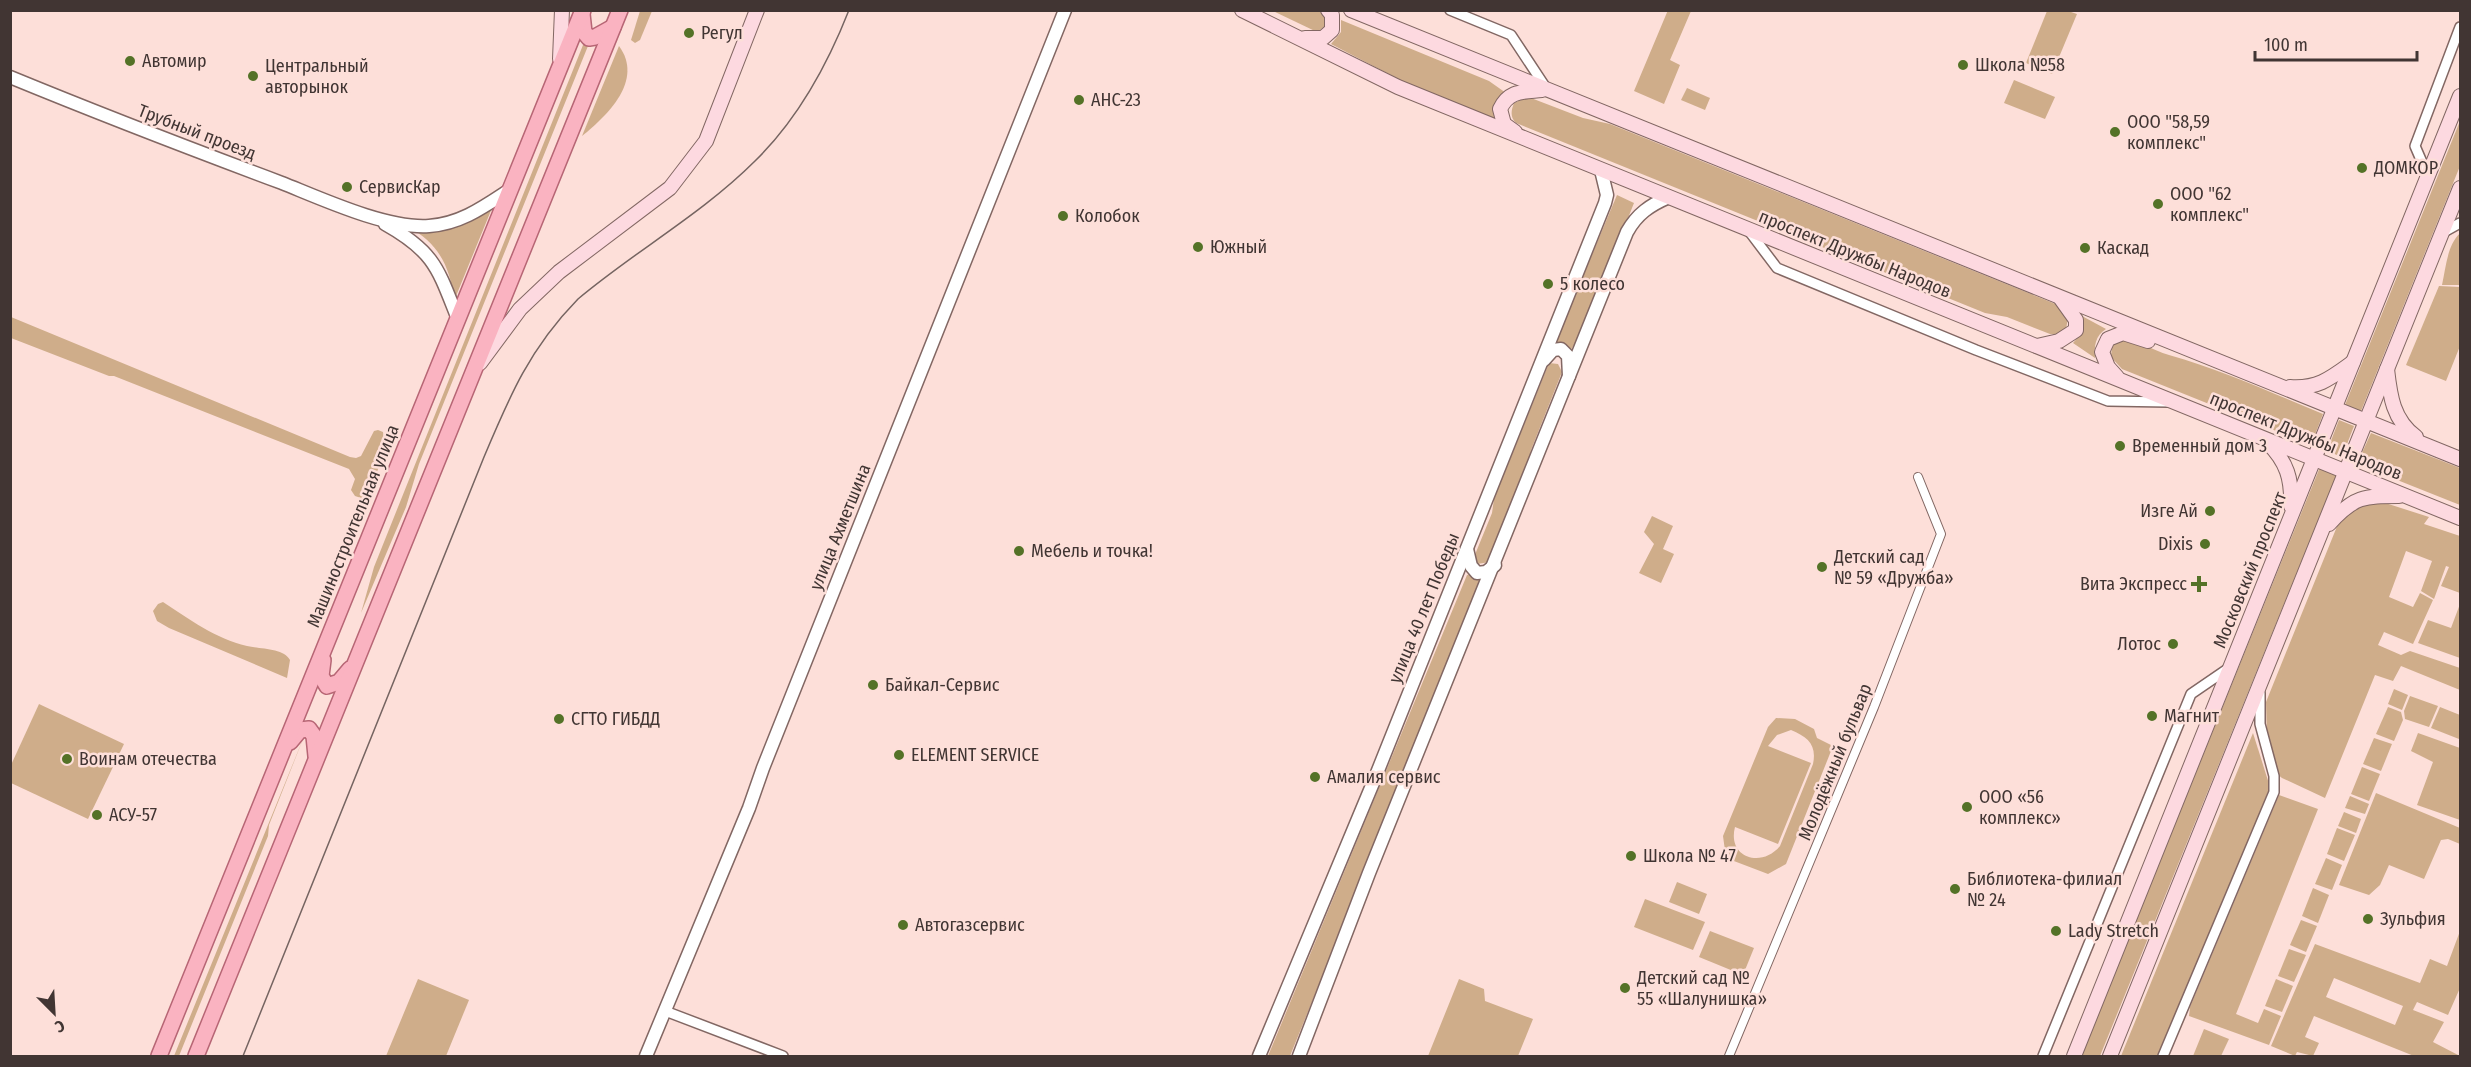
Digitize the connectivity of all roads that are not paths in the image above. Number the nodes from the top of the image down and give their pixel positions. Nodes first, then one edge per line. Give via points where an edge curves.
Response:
1 (562, 10) edge
2 (620, 10) edge
3 (758, 10) edge
4 (1065, 10) edge
5 (1242, 10) edge
6 (1328, 10) edge
7 (1351, 10) edge
8 (1450, 10) edge
9 (583, 12) edge
10 (613, 27) junction
11 (2460, 27) edge
12 (1299, 38) junction
13 (559, 69) junction
14 (10, 78) edge
15 (1547, 90) junction
16 (2460, 96) edge
17 (1521, 137) junction
18 (1601, 170) junction
19 (2428, 176) junction
20 (2460, 188) edge
21 (511, 189) junction
22 (1669, 197) junction
23 (371, 216) junction
24 (2460, 222) edge
25 (1749, 231) junction
26 (2442, 233) junction
27 (2058, 296) junction
28 (458, 319) junction
29 (2037, 346) junction
30 (2191, 350) junction
31 (2353, 362) junction
32 (1539, 366) junction
33 (2387, 367) junction
34 (473, 372) junction
35 (1569, 380) junction
36 (2120, 380) junction
37 (2283, 387) junction
38 (2175, 402) junction
39 (2334, 408) junction
40 (2366, 421) junction
41 (2262, 437) junction
42 (2430, 447) junction
43 (2314, 458) junction
44 (2460, 459) edge
45 (2346, 472) junction
46 (1918, 477) dead end
47 (2408, 496) junction
48 (2290, 518) junction
49 (2460, 518) edge
50 (2324, 530) junction
51 (1467, 548) junction
52 (1495, 565) junction
53 (324, 651) junction
54 (355, 664) junction
55 (2230, 667) junction
56 (2260, 687) junction
57 (284, 748) junction
58 (316, 759) junction
59 (665, 1011) junction
60 (206, 1034) junction
61 (159, 1056) edge
62 (196, 1056) edge
63 (204, 1056) edge
64 (646, 1056) edge
65 (783, 1056) edge
66 (1259, 1056) edge
67 (1299, 1056) edge
68 (1729, 1056) edge
69 (2043, 1056) edge
70 (2074, 1056) edge
71 (2110, 1056) edge
72 (2163, 1056) edge

1 - 13 main road
2 - 10 main road
3 - 34 main road via 706,141 669,188 551,279 520,309
4 - 59 street, улица Ахметшина
5 - 12 main road, проспект Дружбы Народов
6 - 12 main road via 1332,30 1323,38
7 - 15 main road, проспект Дружбы Народов
8 - 15 street via 1511,35
9 - 10 main road via 584,32 589,38
9 - 13 main road, Машиностроительная улица
10 - 34 main road
11 - 19 street via 2415,146
12 - 17 main road, проспект Дружбы Народов via 1398,87
13 - 21 main road, Машиностроительная улица
14 - 23 street, Трубный проезд
15 - 17 main road via 1516,92 1505,98 1500,109 1504,123
15 - 27 main road, проспект Дружбы Народов
16 - 19 main road, Московский проспект
17 - 18 main road, проспект Дружбы Народов
18 - 22 main road, проспект Дружбы Народов
18 - 32 street, улица 40 лет Победы via 1605,203
19 - 31 main road, Московский проспект
20 - 26 main road
21 - 23 street via 451,223 412,226
21 - 28 main road, Машиностроительная улица
22 - 25 main road, проспект Дружбы Народов
22 - 35 street via 1651,205 1633,221
23 - 28 street via 418,244 442,276
24 - 26 street
25 - 29 main road, проспект Дружбы Народов
25 - 38 street via 1777,268 1976,351 2108,401
26 - 33 main road
27 - 29 main road via 2076,320 2076,330 2059,341
27 - 30 main road, проспект Дружбы Народов
28 - 53 main road, Машиностроительная улица
29 - 36 main road, проспект Дружбы Народов
30 - 36 main road via 2166,347 2123,333 2108,339 2102,352 2108,367
30 - 37 main road, проспект Дружбы Народов
31 - 37 main road via 2320,384
31 - 39 main road, Московский проспект
32 - 35 street via 1553,350 1561,349 1568,356
32 - 51 street, улица 40 лет Победы
33 - 40 main road
33 - 42 main road via 2390,394 2401,423
34 - 54 main road
35 - 52 street
36 - 38 main road, проспект Дружбы Народов
37 - 39 main road, проспект Дружбы Народов
38 - 41 main road, проспект Дружбы Народов
39 - 40 main road, проспект Дружбы Народов
39 - 43 main road, Московский проспект
40 - 42 main road, проспект Дружбы Народов
40 - 45 main road
41 - 43 main road, проспект Дружбы Народов
41 - 48 main road via 2278,454 2291,479
42 - 44 main road, проспект Дружбы Народов
43 - 45 main road, проспект Дружбы Народов
43 - 48 main road, Московский проспект
45 - 47 main road, проспект Дружбы Народов
45 - 50 main road
46 - 68 street, Молодёжный бульвар via 1941,534 1874,707
47 - 49 main road, проспект Дружбы Народов
47 - 50 main road via 2366,496 2350,504
48 - 55 main road, Московский проспект
50 - 56 main road
51 - 52 street via 1477,573
51 - 66 street, улица 40 лет Победы
52 - 67 street
53 - 54 main road via 321,676 327,686 339,682
53 - 57 main road, Машиностроительная улица
54 - 58 main road
55 - 69 street via 2191,694
55 - 70 main road, Московский проспект
56 - 71 main road
56 - 72 street via 2260,724 2274,776 2274,792
57 - 58 main road via 300,730 309,729 314,736
57 - 61 main road, Машиностроительная улица
58 - 60 main road
59 - 64 street, улица Ахметшина
59 - 65 street
60 - 62 main road
60 - 63 street

